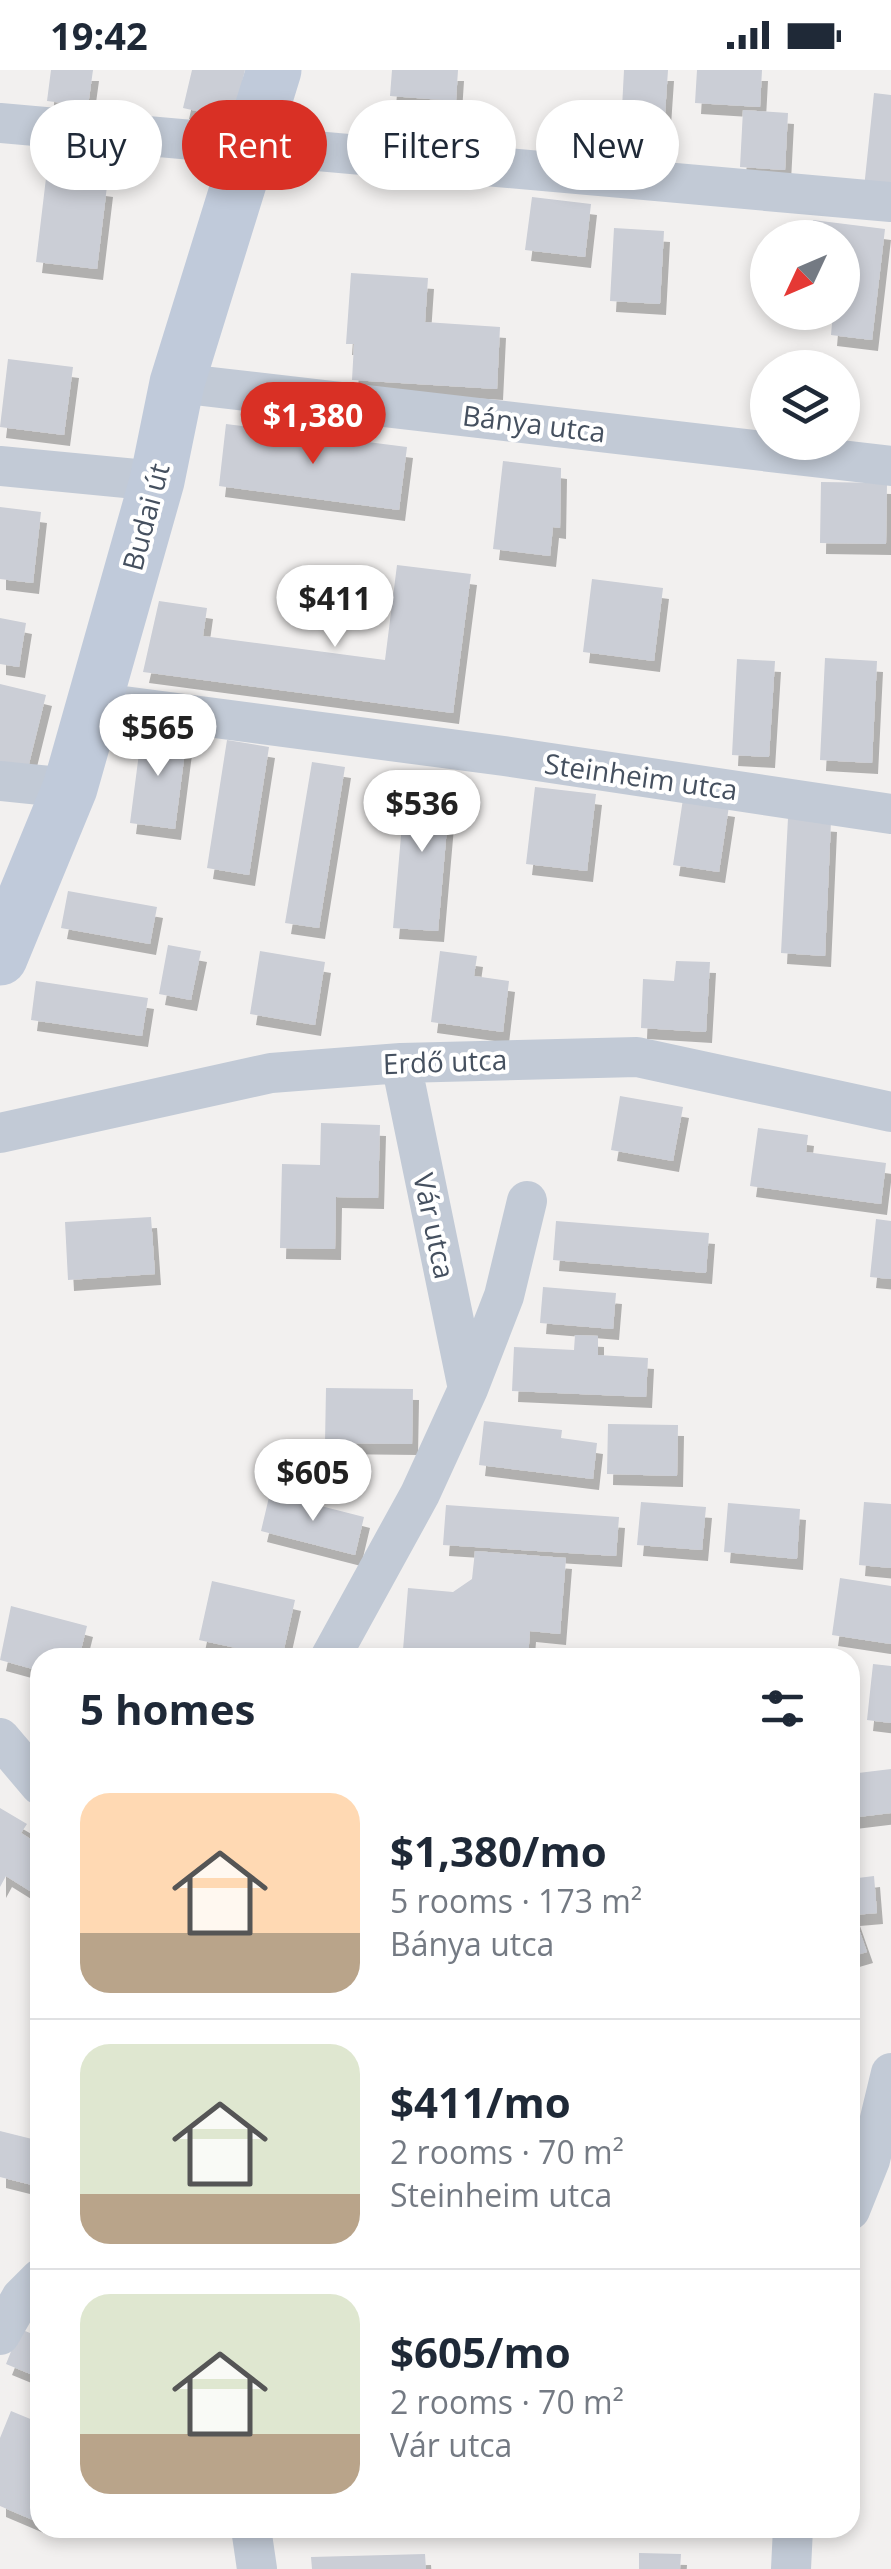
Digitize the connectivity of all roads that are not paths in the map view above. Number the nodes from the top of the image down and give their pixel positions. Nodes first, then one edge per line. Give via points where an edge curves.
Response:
1 (274, 70) edge
2 (265, 100) edge
3 (0, 123) edge
4 (182, 137) edge
5 (327, 149) edge
6 (237, 190) edge
7 (891, 202) edge
8 (177, 383) junction
9 (0, 466) edge
10 (891, 466) edge
11 (157, 481) junction
12 (94, 702) junction
13 (0, 781) edge
14 (70, 788) junction
15 (891, 814) edge
16 (0, 958) edge
17 (401, 1063) junction
18 (891, 1112) edge
19 (0, 1133) edge
20 (527, 1201) dead end
21 (468, 1388) junction
22 (335, 1648) edge
23 (0, 1738) edge
24 (30, 1774) edge
25 (891, 2073) edge
26 (860, 2185) edge
27 (30, 2289) edge
28 (0, 2335) edge
29 (252, 2538) edge
30 (793, 2538) edge
31 (257, 2569) edge
32 (791, 2569) edge

1 - 2 street, Budai út
3 - 4 street
5 - 7 street
6 - 8 street, Budai út
8 - 10 street, Bánya utca
8 - 11 street, Budai út
9 - 11 street
11 - 12 street, Budai út
12 - 14 street, Budai út
12 - 15 street, Steinheim utca
13 - 14 street
14 - 16 street, Budai út
17 - 18 street, Erdő utca via 637,1057
17 - 19 street, Erdő utca via 270,1073
17 - 21 street, Vár utca
20 - 21 street via 504,1296
21 - 22 street via 420,1494
23 - 24 street
25 - 26 street
27 - 28 street
29 - 31 street
30 - 32 street

